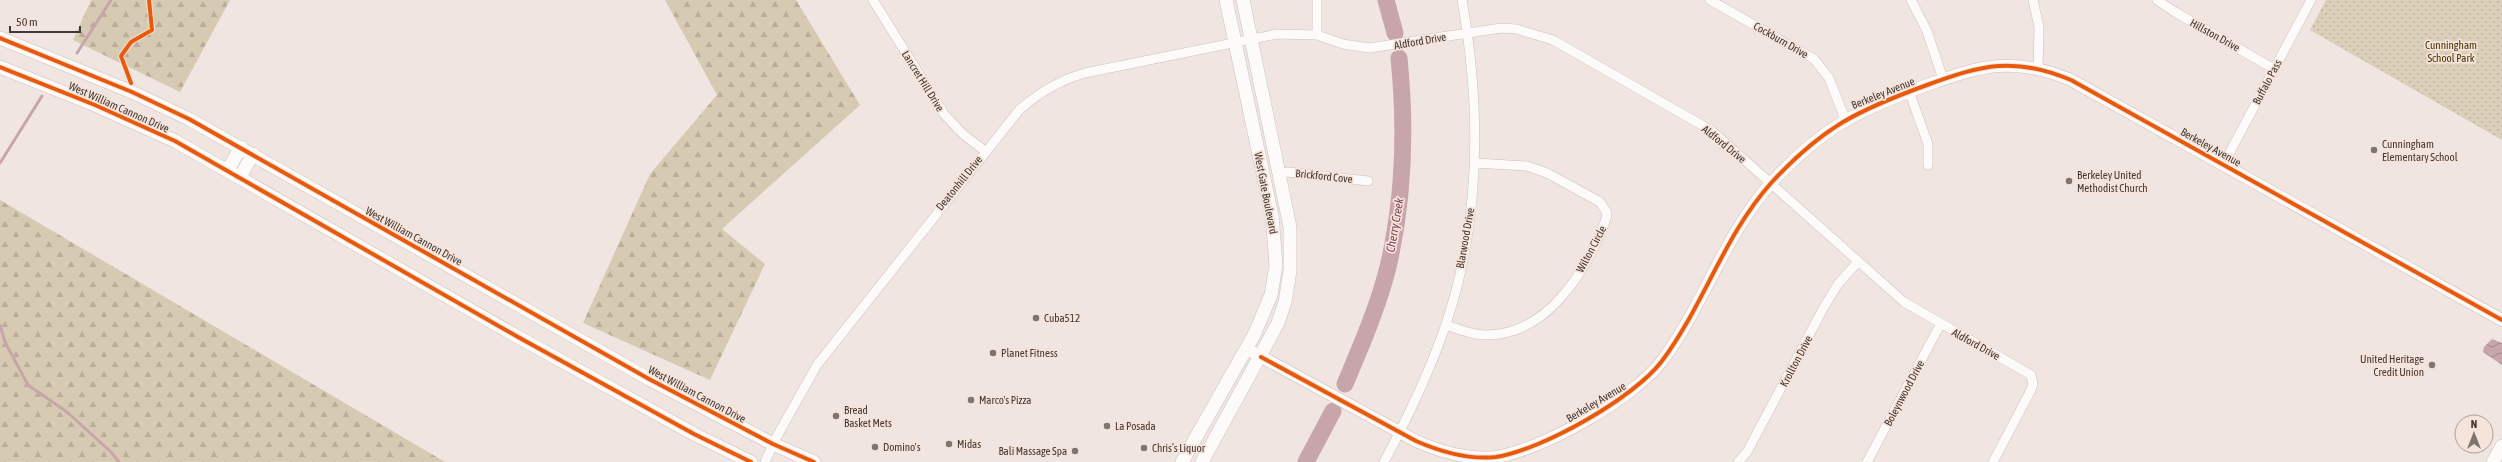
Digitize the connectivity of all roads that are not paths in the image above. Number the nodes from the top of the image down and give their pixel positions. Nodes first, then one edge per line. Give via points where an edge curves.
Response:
1 (873, 0) edge
2 (1226, 0) edge
3 (1243, 0) edge
4 (1318, 0) edge
5 (1462, 0) edge
6 (1710, 0) edge
7 (1911, 0) edge
8 (2033, 0) edge
9 (2157, 0) edge
10 (2311, 0) edge
11 (1467, 33) junction
12 (1317, 35) junction
13 (0, 38) edge
14 (1251, 38) junction
15 (1235, 41) junction
16 (0, 67) edge
17 (2038, 68) junction
18 (2274, 68) junction
19 (1943, 79) junction
20 (1910, 91) junction
21 (1844, 119) junction
22 (247, 150) junction
23 (985, 151) junction
24 (1475, 163) junction
25 (2223, 164) junction
26 (1928, 165) dead end
27 (228, 170) junction
28 (1280, 174) junction
29 (240, 177) junction
30 (1368, 181) dead end
31 (1770, 184) junction
32 (1857, 263) junction
33 (2502, 320) edge
34 (1446, 325) junction
35 (1940, 325) junction
36 (1247, 349) junction
37 (1261, 357) junction
38 (1400, 432) junction
39 (1193, 442) junction
40 (773, 444) junction
41 (2502, 446) edge
42 (1210, 449) junction
43 (1496, 459) edge
44 (751, 462) edge
45 (766, 462) edge
46 (814, 462) edge
47 (1182, 462) edge
48 (1202, 462) edge
49 (1384, 462) edge
50 (1738, 462) edge
51 (1867, 462) edge
52 (1993, 462) edge
53 (2493, 462) edge

1 - 23 street, Lancret Hill Drive via 944,114 964,135
2 - 15 main road, West Gate Boulevard
3 - 14 main road, West Gate Boulevard
4 - 12 street
5 - 11 street, Blarwood Drive
6 - 21 street, Cockburn Drive via 1814,59 1829,78
7 - 19 street via 1927,31
8 - 17 street via 2039,27
9 - 18 street, Hillston Drive
10 - 18 street, Buffalo Pass
11 - 12 street, Aldford Drive via 1368,48 1343,44
11 - 24 street, Blarwood Drive via 1474,85
11 - 31 street, Aldford Drive via 1489,29 1516,29 1553,40 1712,132
12 - 14 street, Aldford Drive via 1289,33
13 - 22 main road, West William Cannon Drive via 132,92
14 - 15 street, Deatonhill Drive
14 - 28 main road, West Gate Boulevard
15 - 23 street, Deatonhill Drive via 1085,73 1059,82 1032,98 1020,109
15 - 36 main road, West Gate Boulevard via 1275,240 1276,265 1271,295
16 - 27 main road, West William Cannon Drive via 135,122
17 - 19 street, Berkeley Avenue via 2013,64 1985,66
17 - 25 street, Berkeley Avenue via 2071,80
18 - 25 street, Buffalo Pass
19 - 20 street, Berkeley Avenue
20 - 21 street, Berkeley Avenue
20 - 26 street via 1928,144
21 - 31 street, Berkeley Avenue via 1818,137
22 - 27 main road
22 - 29 main road
22 - 40 main road, West William Cannon Drive via 649,379
23 - 40 street, Deatonhill Drive via 817,365
24 - 34 street, Blarwood Drive via 1464,252
24 - 34 street, Wilton Circle via 1527,166 1547,173 1600,202 1607,213 1606,219 1580,272 1563,296 1548,311 1519,328 1493,334 1477,334
25 - 33 street, Berkeley Avenue
27 - 29 main road, West William Cannon Drive
28 - 30 street, Brickford Cove via 1287,172
28 - 37 main road, West Gate Boulevard via 1290,227 1290,271 1285,302 1278,323
29 - 44 main road, West William Cannon Drive via 518,337 694,434
31 - 32 street, Aldford Drive
31 - 43 street, Berkeley Avenue via 1735,232 1673,345 1653,373 1607,408 1551,438
32 - 35 street, Aldford Drive via 1904,302
32 - 50 street, Krollton Drive via 1838,284 1824,307 1747,452
34 - 38 street, Blarwood Drive
35 - 51 street, Boleynwood Drive
35 - 52 street, Aldford Drive via 2026,371 2033,379 2031,390
36 - 37 street, Berkeley Avenue
36 - 39 main road, West Gate Boulevard
37 - 38 street, Berkeley Avenue
37 - 42 main road, West Gate Boulevard
38 - 43 street, Berkeley Avenue via 1448,453
38 - 49 street, Blarwood Drive
39 - 42 main road
39 - 47 main road, West Gate Boulevard
40 - 45 street, Deatonhill Drive
40 - 46 main road, West William Cannon Drive
41 - 53 main road
42 - 48 main road, West Gate Boulevard

